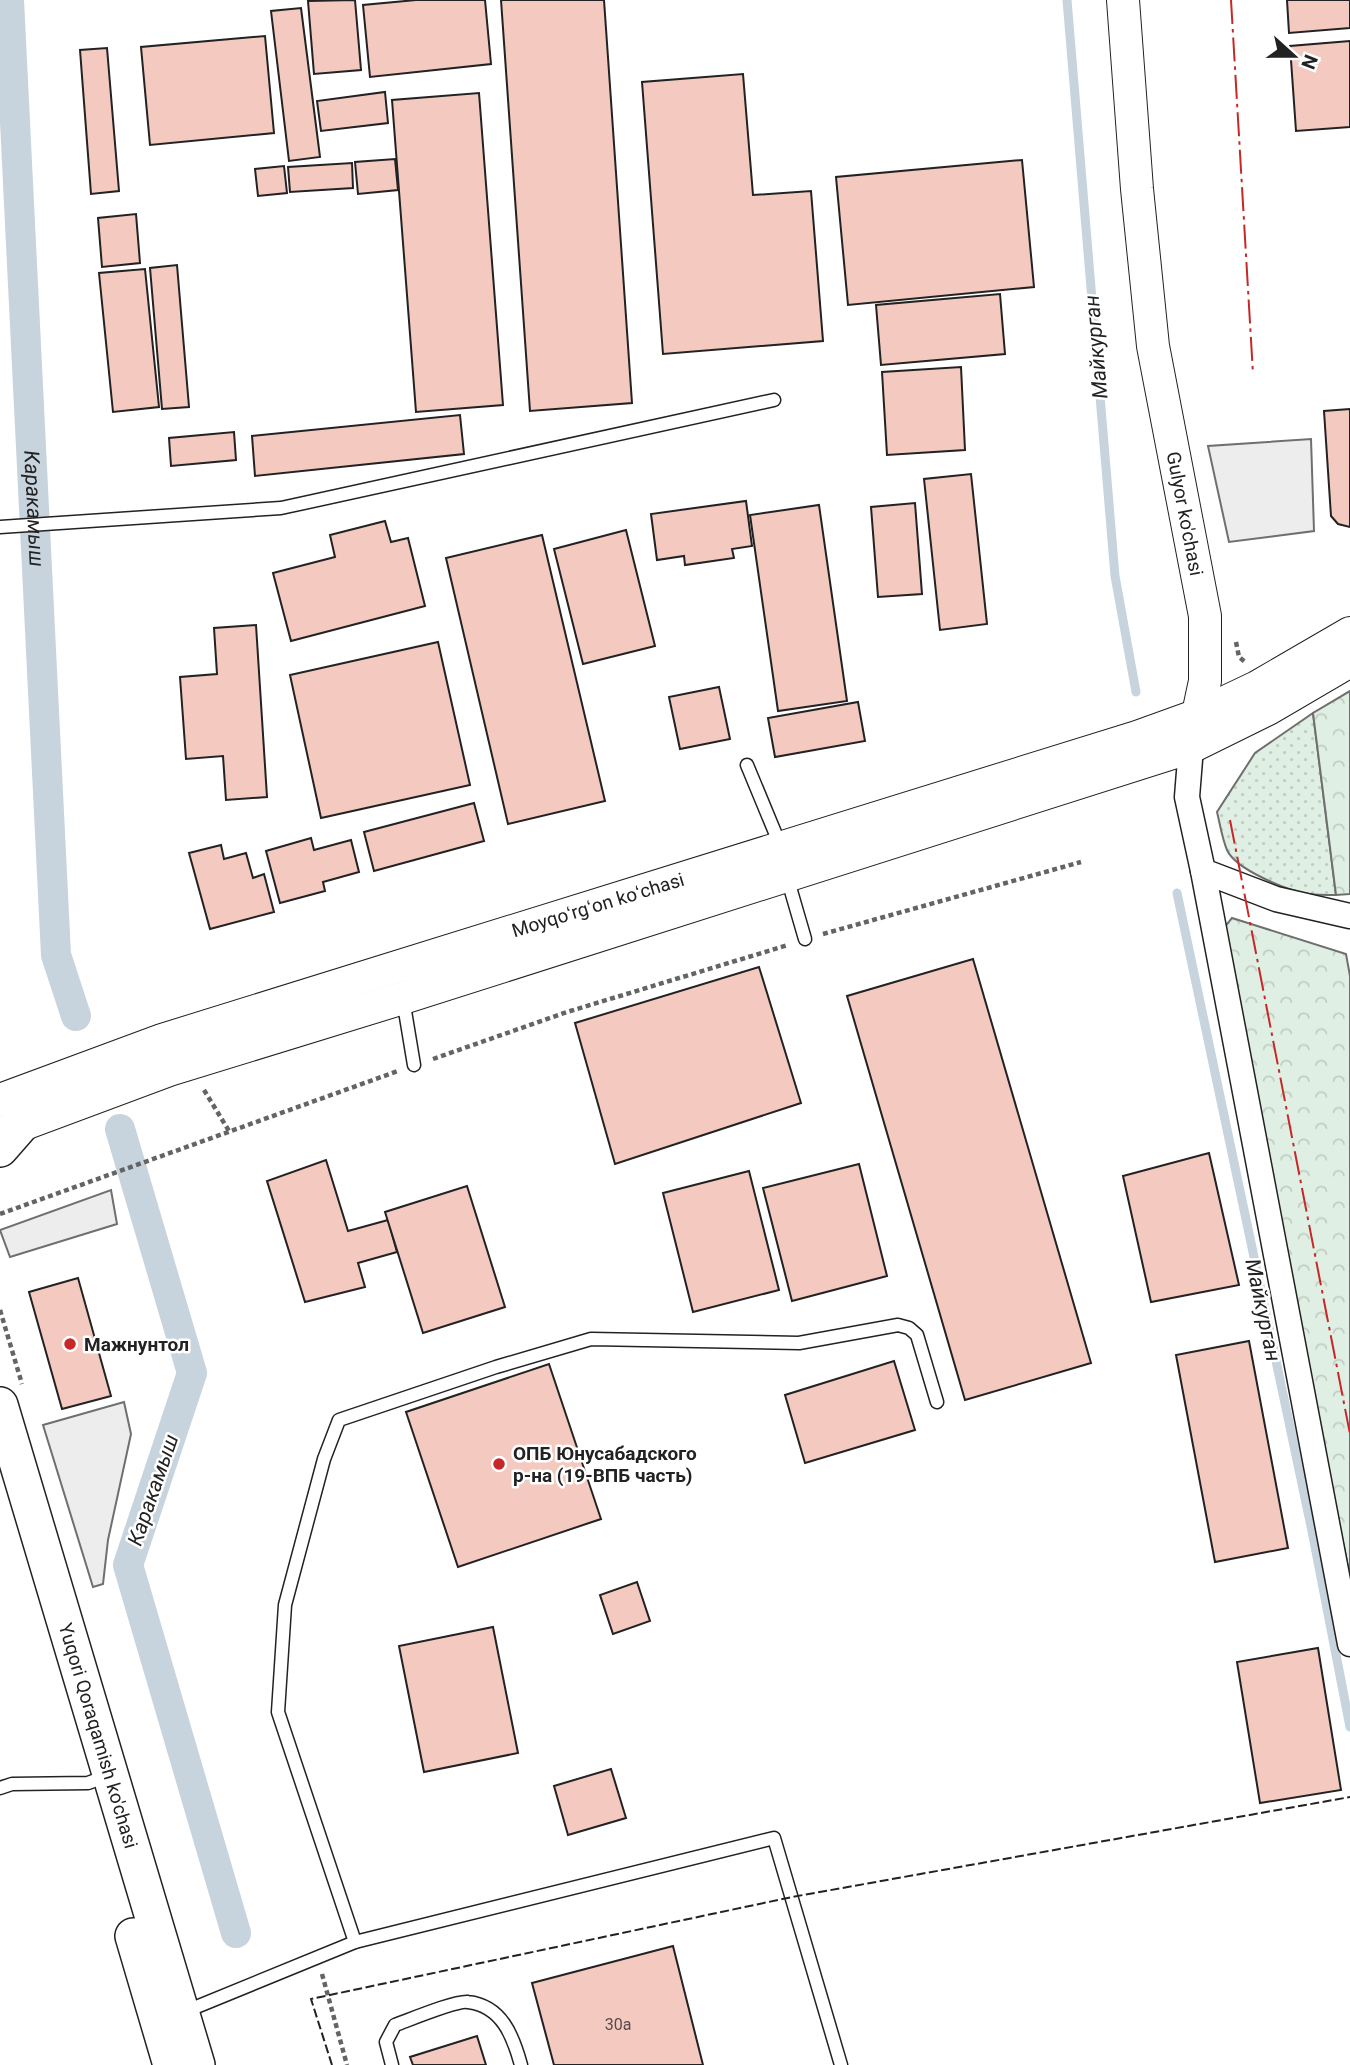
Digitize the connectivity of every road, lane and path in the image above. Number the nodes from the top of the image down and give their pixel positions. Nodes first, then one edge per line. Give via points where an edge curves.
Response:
1 (1123, 0) edge
2 (774, 400) dead end
3 (0, 527) edge
4 (1234, 631) dead end
5 (1350, 633) edge
6 (1350, 661) edge
7 (1246, 663) dead end
8 (1198, 715) junction
9 (1191, 747) junction
10 (747, 765) dead end
11 (784, 862) junction
12 (1082, 862) dead end
13 (1203, 871) junction
14 (1350, 916) edge
15 (805, 940) junction
16 (403, 998) junction
17 (165, 1055) junction
18 (414, 1065) junction
19 (16, 1119) edge
20 (0, 1214) edge
21 (937, 1402) dead end
22 (0, 1405) edge
23 (0, 1482) edge
24 (1350, 1644) edge
25 (100, 1779) junction
26 (0, 1788) edge
27 (355, 1942) junction
28 (318, 1956) junction
29 (170, 2018) junction
30 (172, 2065) edge
31 (197, 2065) edge
32 (347, 2065) edge
33 (392, 2065) edge
34 (521, 2065) edge
35 (841, 2065) edge

1 - 8 street, Gulyor ko'chasi via 1153,346 1205,616 1206,681
2 - 3 lane via 281,508
4 - 7 path via 1239,657
5 - 8 street, Moyqoʻrgʻon koʻchasi
6 - 9 street, Moyqoʻrgʻon koʻchasi
8 - 9 street, Gulyor ko'chasi
8 - 11 street, Moyqoʻrgʻon koʻchasi
9 - 11 street, Moyqoʻrgʻon koʻchasi
9 - 13 street, Gulyor ko'chasi via 1186,797
10 - 11 lane
11 - 15 lane
11 - 16 street, Moyqoʻrgʻon koʻchasi
11 - 17 street, Moyqoʻrgʻon koʻchasi
12 - 15 path
13 - 14 street via 1276,899
13 - 24 street, Gulyor ko'chasi
15 - 18 path via 567,1012
16 - 17 street, Moyqoʻrgʻon koʻchasi
16 - 18 lane
17 - 19 street, Moyqoʻrgʻon koʻchasi
18 - 20 path
21 - 27 lane via 917,1335 898,1325 799,1343 591,1339 339,1420 285,1605 278,1712
22 - 25 main road, Yuqori Qoraqamish ko'chasi
23 - 25 main road, Yuqori Qoraqamish ko'chasi
25 - 26 lane
25 - 29 main road, Yuqori Qoraqamish ko'chasi
27 - 28 lane
27 - 35 lane via 774,1838
28 - 29 lane
28 - 32 path
29 - 30 main road, Yuqori Qoraqamish ko'chasi
29 - 31 main road, Yuqori Qoraqamish ko'chasi
33 - 34 lane via 386,2042 395,2025 466,2001 487,2008 506,2024

